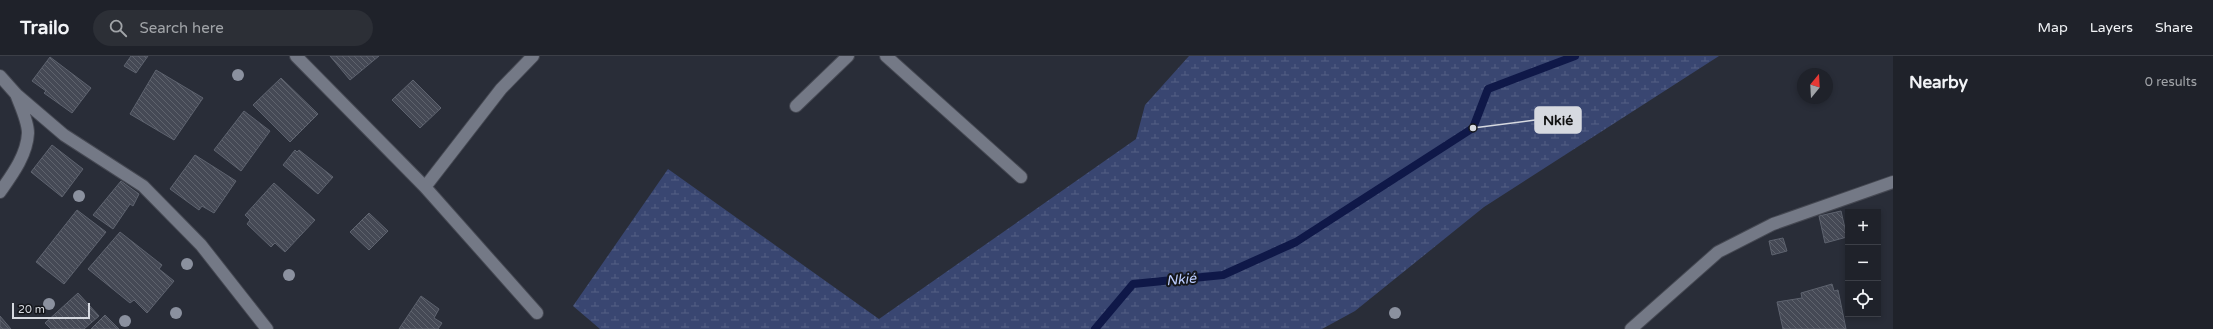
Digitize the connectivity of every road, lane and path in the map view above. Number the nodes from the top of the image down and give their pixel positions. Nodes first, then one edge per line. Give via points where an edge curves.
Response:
1 (296, 56) edge
2 (533, 56) edge
3 (848, 56) edge
4 (886, 56) edge
5 (0, 76) edge
6 (16, 94) junction
7 (796, 106) dead end
8 (1021, 177) dead end
9 (1893, 182) edge
10 (425, 187) junction
11 (0, 192) edge
12 (537, 313) dead end
13 (267, 329) edge
14 (1630, 329) edge

1 - 10 street
2 - 10 street via 501,89
3 - 7 street
4 - 8 street
5 - 6 street
6 - 11 street via 28,132 25,148 15,172
6 - 13 street via 64,135 143,186 201,245
9 - 14 street via 1772,224 1718,252
10 - 12 street

